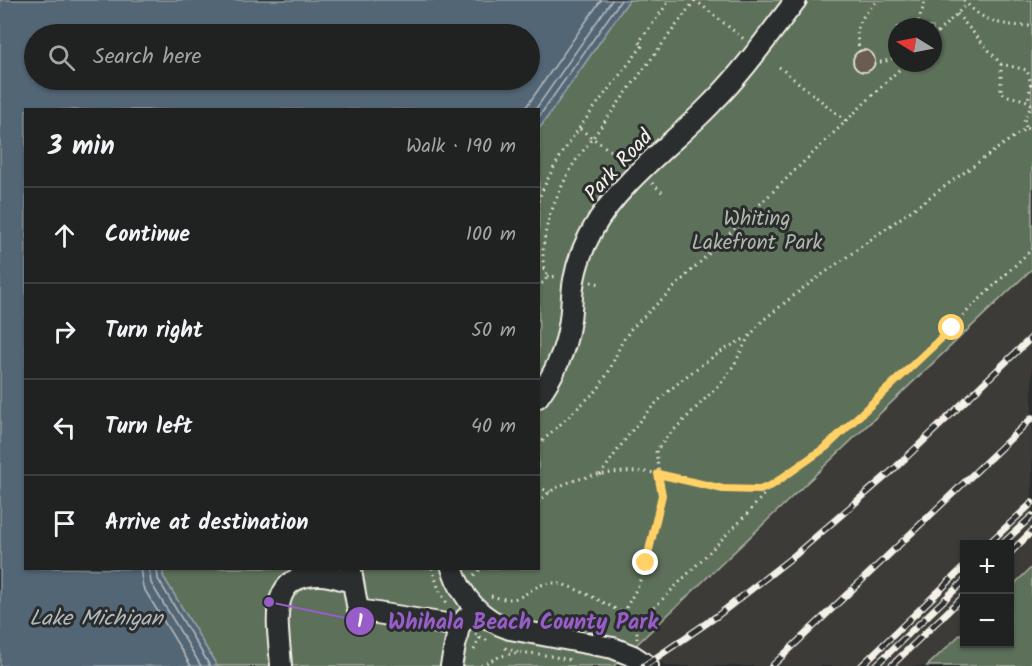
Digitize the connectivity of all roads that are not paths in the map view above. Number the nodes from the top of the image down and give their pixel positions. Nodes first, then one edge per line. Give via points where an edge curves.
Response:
1 (796, 0) edge
2 (540, 394) edge
3 (453, 570) edge
4 (352, 575) edge
5 (480, 600) junction
6 (459, 626) junction
7 (281, 666) edge
8 (451, 666) edge
9 (648, 666) edge

1 - 2 street, Park Road via 713,102 616,197 593,228 573,281 569,326 560,360
3 - 5 street via 459,586
4 - 6 street via 358,610
4 - 7 street via 309,576 285,587 278,616
5 - 6 street
5 - 9 street via 496,624 614,648
6 - 8 street

